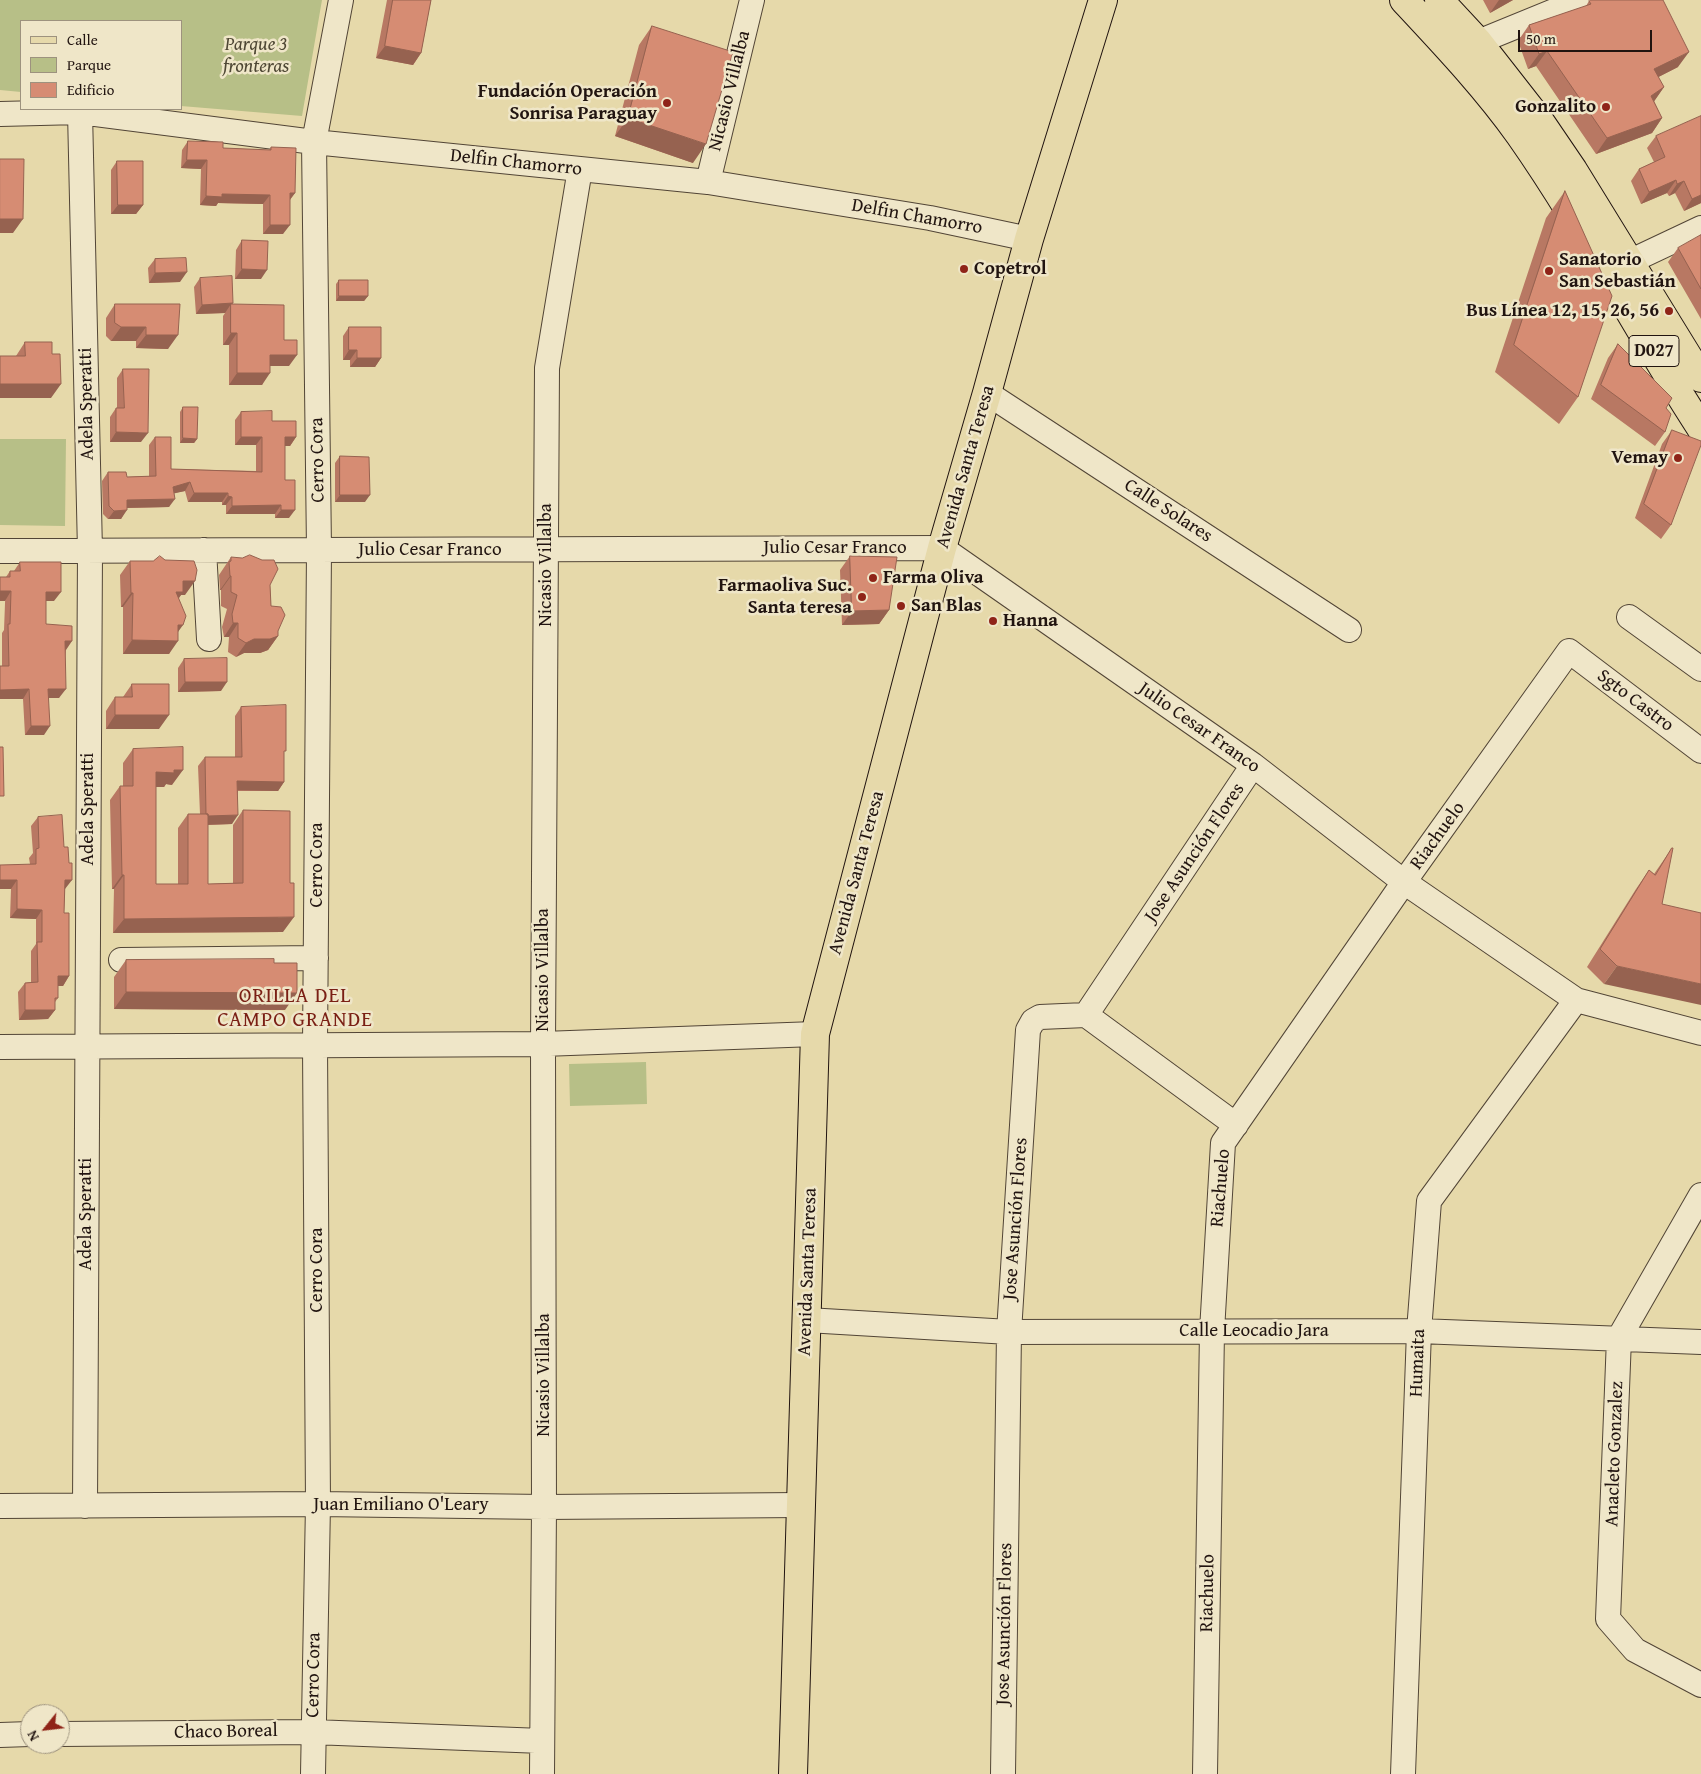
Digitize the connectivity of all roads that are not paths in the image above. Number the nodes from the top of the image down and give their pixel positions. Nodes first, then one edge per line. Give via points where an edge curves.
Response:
1 (341, 0) edge
2 (752, 0) edge
3 (1103, 0) edge
4 (1404, 0) edge
5 (1439, 0) edge
6 (1581, 0) edge
7 (1478, 42) junction
8 (80, 112) junction
9 (0, 114) edge
10 (314, 142) junction
11 (580, 169) junction
12 (708, 182) junction
13 (1701, 228) edge
14 (1029, 240) junction
15 (1618, 267) junction
16 (1701, 378) edge
17 (987, 392) junction
18 (1701, 428) edge
19 (942, 548) junction
20 (546, 549) junction
21 (204, 550) junction
22 (319, 550) junction
23 (0, 551) edge
24 (90, 551) junction
25 (1629, 617) dead end
26 (1350, 630) dead end
27 (209, 639) dead end
28 (1569, 652) joint
29 (1701, 669) edge
30 (1701, 751) edge
31 (1253, 765) junction
32 (1404, 882) junction
33 (316, 958) junction
34 (121, 960) dead end
35 (1576, 1000) junction
36 (1086, 1016) junction
37 (1701, 1033) edge
38 (815, 1034) junction
39 (543, 1044) junction
40 (315, 1046) junction
41 (0, 1047) edge
42 (86, 1047) junction
43 (1236, 1125) junction
44 (1701, 1195) edge
45 (807, 1320) junction
46 (1212, 1331) junction
47 (1419, 1331) junction
48 (1010, 1332) junction
49 (1620, 1338) junction
50 (1701, 1342) edge
51 (318, 1504) junction
52 (801, 1505) junction
53 (0, 1506) edge
54 (85, 1506) junction
55 (544, 1507) junction
56 (1701, 1684) edge
57 (313, 1732) junction
58 (0, 1734) edge
59 (20, 1734) edge
60 (70, 1734) edge
61 (542, 1741) junction
62 (313, 1774) edge
63 (542, 1774) edge
64 (793, 1774) edge
65 (1002, 1774) edge
66 (1205, 1774) edge
67 (1403, 1774) edge

1 - 10 street, Cerro Cora
2 - 12 street, Nicasio Villalba
3 - 14 main road, Avenida Santa Teresa
4 - 15 main road, D027 via 1484,88 1555,188
5 - 7 main road, D027
6 - 7 street
7 - 15 main road, D027 via 1540,120 1573,170
8 - 9 street, Delfin Chamorro
8 - 10 street, Delfin Chamorro
8 - 24 street, Adela Speratti
10 - 11 street, Delfin Chamorro
10 - 22 street, Cerro Cora
11 - 12 street, Delfin Chamorro
11 - 20 street, Nicasio Villalba via 548,368
12 - 14 street, Delfin Chamorro via 930,218
13 - 15 street
14 - 17 main road, Avenida Santa Teresa
15 - 16 main road, D027
15 - 18 main road, D027
17 - 19 main road, Avenida Santa Teresa
17 - 26 street, Calle Solares
19 - 20 street, Julio Cesar Franco
19 - 31 street, Julio Cesar Franco
19 - 38 main road, Avenida Santa Teresa
20 - 22 street, Julio Cesar Franco
20 - 39 street, Nicasio Villalba
21 - 22 street, Julio Cesar Franco
21 - 24 street, Julio Cesar Franco
21 - 27 street
22 - 33 street, Cerro Cora
23 - 24 street, Julio Cesar Franco
24 - 42 street, Adela Speratti
25 - 29 street
28 - 30 street, Sgto Castro
28 - 32 street, Riachuelo
31 - 32 street, Julio Cesar Franco
31 - 36 street, Jose Asunción Flores
32 - 35 street, Julio Cesar Franco
32 - 43 street, Riachuelo
33 - 34 street
33 - 40 street, Cerro Cora
35 - 37 street, Julio Cesar Franco
35 - 47 street, Humaita via 1429,1201
36 - 43 street
36 - 48 street, Jose Asunción Flores via 1040,1017 1028,1030
38 - 39 street
38 - 45 main road, Avenida Santa Teresa
39 - 40 street
39 - 55 street, Nicasio Villalba
40 - 42 street
40 - 51 street, Cerro Cora
41 - 42 street
42 - 54 street, Adela Speratti
43 - 46 street, Riachuelo via 1223,1143
44 - 49 street, Anacleto Gonzalez
45 - 48 street, Calle Leocadio Jara
45 - 52 main road, Avenida Santa Teresa
46 - 47 street, Calle Leocadio Jara
46 - 48 street, Calle Leocadio Jara
46 - 66 street, Riachuelo
47 - 49 street, Calle Leocadio Jara
47 - 67 street, Humaita
48 - 65 street, Jose Asunción Flores
49 - 50 street, Calle Leocadio Jara
49 - 56 street, Anacleto Gonzalez via 1608,1618 1635,1650
51 - 54 street, Juan Emiliano O'Leary
51 - 55 street, Juan Emiliano O'Leary
51 - 57 street, Cerro Cora
52 - 55 street, Juan Emiliano O'Leary
52 - 64 main road, Avenida Santa Teresa
53 - 54 street, Juan Emiliano O'Leary
55 - 61 street, Nicasio Villalba
57 - 60 street, Chaco Boreal
57 - 61 street, Chaco Boreal
57 - 62 street, Cerro Cora
58 - 59 street
61 - 63 street, Nicasio Villalba

